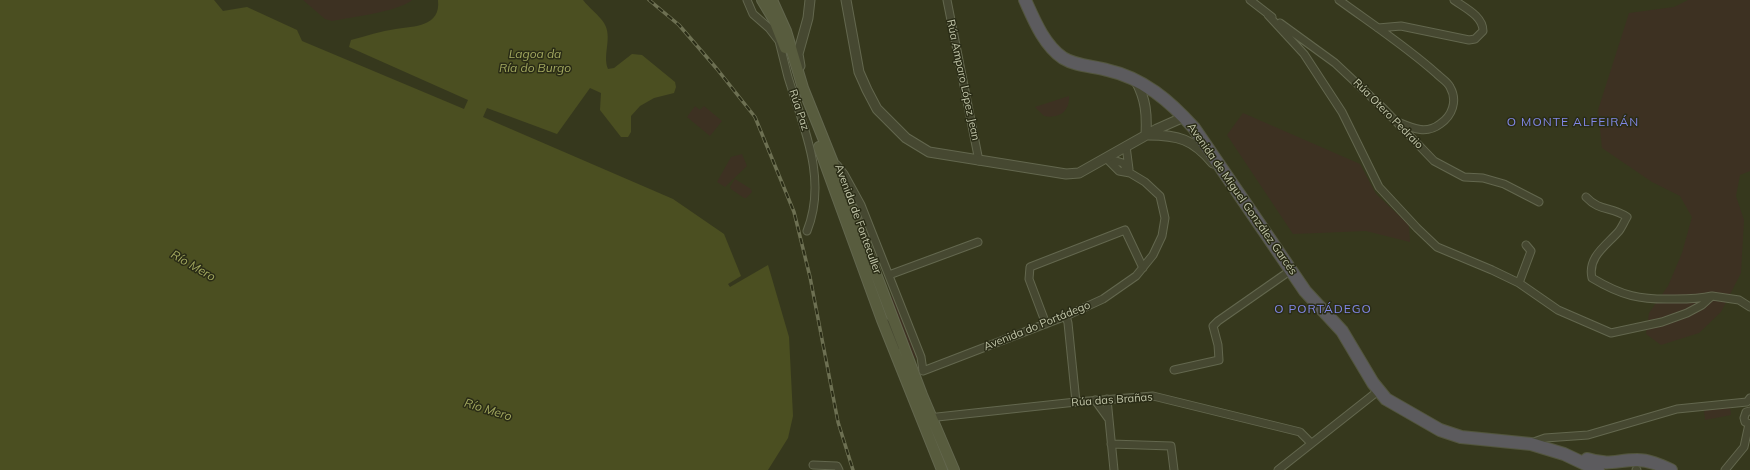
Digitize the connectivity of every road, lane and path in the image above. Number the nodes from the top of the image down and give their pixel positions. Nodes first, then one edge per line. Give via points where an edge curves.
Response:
1 (810, 0) edge
2 (846, 0) edge
3 (946, 0) edge
4 (1025, 0) edge
5 (1250, 0) edge
6 (1339, 0) edge
7 (1454, 0) edge
8 (766, 1) edge
9 (749, 2) edge
10 (1268, 14) junction
11 (1378, 28) junction
12 (1136, 81) junction
13 (803, 88) junction
14 (1184, 117) junction
15 (1396, 121) junction
16 (1146, 135) junction
17 (1126, 146) junction
18 (831, 158) junction
19 (1106, 158) junction
20 (979, 161) junction
21 (1130, 173) junction
22 (1235, 188) junction
23 (1586, 197) dead end
24 (1539, 202) dead end
25 (861, 205) junction
26 (850, 206) junction
27 (807, 231) dead end
28 (978, 242) dead end
29 (1526, 245) dead end
30 (1142, 268) junction
31 (1291, 270) junction
32 (865, 272) junction
33 (889, 275) junction
34 (1519, 283) junction
35 (1712, 296) junction
36 (1750, 307) edge
37 (1066, 316) junction
38 (882, 320) junction
39 (1046, 324) junction
40 (1174, 370) dead end
41 (916, 374) junction
42 (1378, 391) junction
43 (1107, 399) junction
44 (1095, 400) junction
45 (1749, 400) edge
46 (1076, 402) junction
47 (1749, 411) edge
48 (930, 417) junction
49 (1108, 419) junction
50 (1749, 424) edge
51 (1489, 440) junction
52 (1311, 443) junction
53 (1111, 444) junction
54 (1531, 444) junction
55 (933, 447) junction
56 (1566, 461) junction
57 (813, 465) dead end
58 (939, 467) edge
59 (839, 470) edge
60 (954, 470) edge
61 (1114, 470) edge
62 (1174, 470) edge
63 (1278, 470) edge
64 (1579, 470) edge
65 (1583, 470) edge
66 (1598, 470) edge
67 (1671, 470) edge
68 (1725, 470) edge

1 - 13 street via 798,54
2 - 20 street via 859,72 877,109 906,138 929,152
3 - 20 street, Rúa Amparo López Jean
4 - 12 highway, Avenida de Miguel González Garcés via 1046,41 1063,58 1108,70
5 - 10 street, Rúa Otero Pedraio
6 - 11 street
7 - 11 street via 1478,17 1483,25 1483,31 1475,39 1469,40 1401,26
8 - 9 street via 758,7
8 - 13 main road, Avenida de Fonteculler via 786,31
8 - 32 main road, Avenida de Fonteculler via 788,54
9 - 27 street, Rúa Paz via 753,14 779,41 812,153 816,184 812,218
10 - 15 street, Rúa Otero Pedraio via 1335,63
10 - 34 street via 1304,54 1342,112 1379,187 1417,228 1437,247
11 - 15 street via 1411,52 1450,86 1453,97 1453,108 1447,120 1433,129 1415,130
12 - 14 highway, Avenida de Miguel González Garcés via 1167,100
12 - 16 street via 1144,97 1147,115
13 - 18 main road, Avenida de Fonteculler
14 - 16 street
14 - 22 highway, Avenida de Miguel González Garcés
15 - 24 street, Rúa Otero Pedraio via 1434,161 1464,177 1483,178 1504,184
16 - 17 street
16 - 22 street via 1173,136 1196,146
17 - 19 street
17 - 21 street
18 - 25 street via 844,174
18 - 26 main road, Avenida de Fonteculler
19 - 20 street via 1079,173 1066,174
19 - 21 street, Avenida do Portádego via 1123,163
21 - 30 street, Avenida do Portádego via 1160,196 1165,218 1162,236 1153,255
22 - 31 highway, Avenida de Miguel González Garcés
23 - 35 street via 1594,206 1620,212 1627,217 1621,229 1594,258 1590,270 1592,278 1610,289 1654,300 1699,299
25 - 26 street, Avenida de Fonteculler
25 - 33 street
26 - 32 main road via 850,217
26 - 41 main road, Avenida de Fonteculler via 904,350
28 - 33 street
29 - 34 street via 1531,251
30 - 37 street, Avenida do Portádego via 1136,276 1104,299
30 - 39 street via 1125,230 1030,268 1029,279
31 - 40 street via 1213,326 1219,360
31 - 42 highway, Avenida de Miguel González Garcés via 1305,291 1342,331
32 - 38 main road, Avenida de Fonteculler
33 - 41 street via 921,357
34 - 35 street via 1558,310 1611,332 1654,324 1687,313
35 - 36 street via 1739,300
37 - 39 street, Avenida do Portádego
37 - 46 street
38 - 41 street via 890,327
38 - 55 main road, Avenida de Fonteculler
39 - 41 street, Avenida do Portádego
41 - 48 street, Avenida de Fonteculler
41 - 48 main road, Avenida de Fonteculler
42 - 51 highway, Avenida de Miguel González Garcés via 1395,405 1440,430 1461,437
42 - 52 street
43 - 44 street, Rúa das Brañas
43 - 49 street
43 - 52 street, Rúa das Brañas via 1153,396 1300,432
44 - 46 street, Rúa das Brañas
44 - 49 street
45 - 47 street
45 - 54 street via 1678,409 1588,434 1545,438
46 - 48 street, Rúa das Brañas
47 - 50 street via 1744,418
48 - 55 street, Avenida de Fonteculler
48 - 60 main road, Avenida de Fonteculler
49 - 53 street
50 - 68 street via 1744,447
51 - 54 highway
51 - 56 highway
52 - 63 street
53 - 61 street
53 - 62 street via 1171,446
54 - 66 highway via 1564,454
54 - 67 highway via 1570,452 1596,462 1647,461
55 - 58 main road, Avenida de Fonteculler
56 - 64 highway
56 - 65 highway
57 - 59 street via 837,466

